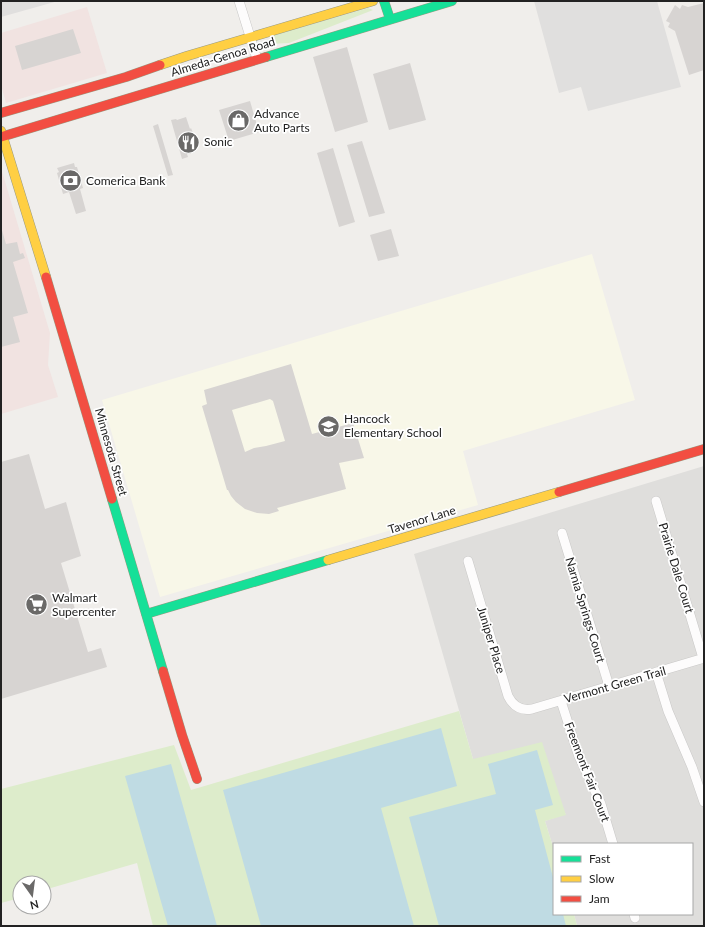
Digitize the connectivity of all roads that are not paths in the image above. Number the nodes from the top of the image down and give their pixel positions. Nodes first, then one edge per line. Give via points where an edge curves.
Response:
1 (240, 1) edge
2 (373, 1) edge
3 (384, 1) edge
4 (452, 1) edge
5 (390, 19) junction
6 (250, 37) junction
7 (257, 59) junction
8 (129, 88) junction
9 (1, 113) edge
10 (2, 135) edge
11 (704, 448) edge
12 (656, 501) dead end
13 (562, 533) dead end
14 (468, 561) dead end
15 (146, 614) junction
16 (704, 658) edge
17 (656, 672) junction
18 (609, 686) junction
19 (561, 701) junction
20 (526, 710) joint
21 (198, 779) dead end
22 (704, 802) edge
23 (613, 843) edge

1 - 6 street
2 - 6 street, Almeda-Genoa Road
3 - 5 street
4 - 5 street, Almeda-Genoa Road
5 - 7 street, Almeda-Genoa Road
6 - 7 street
6 - 8 street, Almeda-Genoa Road via 187,56
7 - 8 street, Almeda-Genoa Road
8 - 9 street, Almeda-Genoa Road
8 - 10 street, Almeda-Genoa Road
10 - 15 street, Minnesota Street
11 - 15 street, Tavenor Lane
12 - 16 street, Prairie Dale Court
13 - 18 street, Narnia Springs Court
14 - 20 street, Juniper Place via 508,696 514,704
15 - 21 street, Minnesota Street via 182,735
16 - 17 street, Vermont Green Trail
17 - 18 street, Vermont Green Trail
17 - 22 street via 668,711
18 - 19 street, Vermont Green Trail
19 - 20 street, Vermont Green Trail
19 - 23 street, Freemont Fair Court via 578,754 599,798

